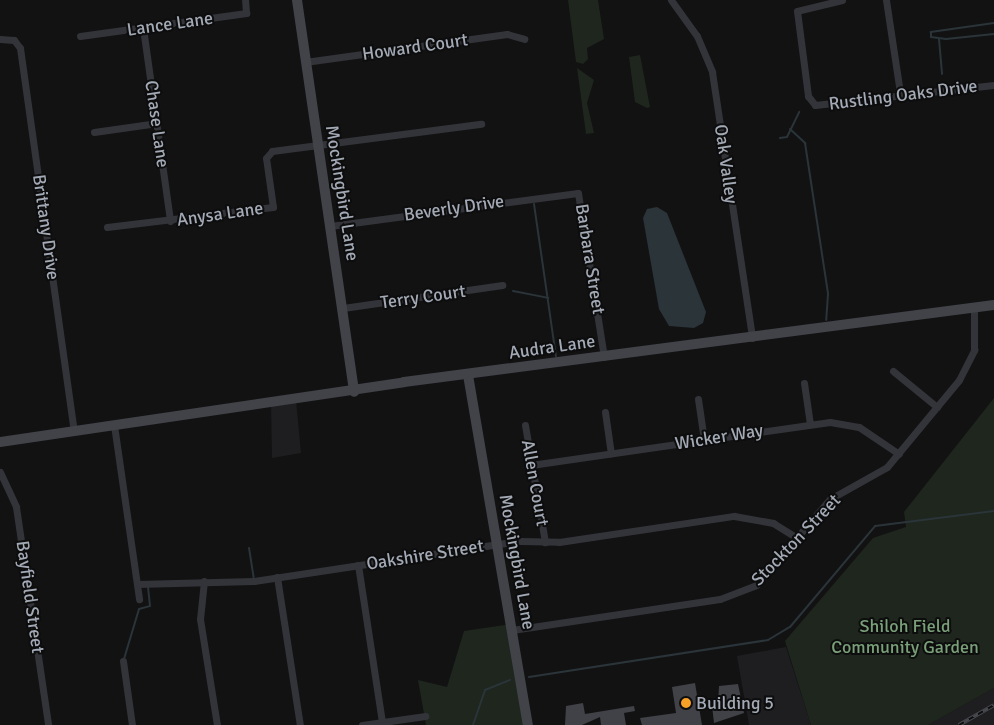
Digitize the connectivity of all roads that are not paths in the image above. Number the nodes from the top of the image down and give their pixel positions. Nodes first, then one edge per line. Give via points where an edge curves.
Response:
1 (245, 0) edge
2 (297, 0) edge
3 (672, 0) edge
4 (842, 0) edge
5 (886, 0) edge
6 (143, 28) junction
7 (80, 36) dead end
8 (0, 39) edge
9 (524, 39) dead end
10 (305, 62) junction
11 (994, 85) edge
12 (900, 93) junction
13 (157, 123) junction
14 (481, 124) dead end
15 (94, 132) dead end
16 (317, 144) junction
17 (578, 192) joint
18 (170, 221) junction
19 (330, 226) junction
20 (107, 227) dead end
21 (502, 285) dead end
22 (994, 305) edge
23 (343, 308) junction
24 (974, 308) junction
25 (752, 338) junction
26 (604, 357) junction
27 (893, 371) dead end
28 (468, 375) junction
29 (804, 383) dead end
30 (354, 392) junction
31 (698, 399) dead end
32 (937, 407) junction
33 (605, 412) dead end
34 (810, 424) junction
35 (114, 425) junction
36 (525, 425) dead end
37 (74, 431) junction
38 (704, 440) junction
39 (0, 442) edge
40 (611, 454) junction
41 (899, 454) junction
42 (531, 465) junction
43 (0, 472) edge
44 (797, 538) junction
45 (545, 542) junction
46 (497, 544) junction
47 (358, 565) junction
48 (277, 577) junction
49 (204, 581) junction
50 (137, 584) junction
51 (139, 598) dead end
52 (512, 630) junction
53 (123, 661) dead end
54 (425, 716) dead end
55 (382, 722) junction
56 (48, 725) edge
57 (132, 725) edge
58 (217, 725) edge
59 (300, 725) edge
60 (362, 725) edge
61 (528, 725) edge

1 - 6 street, Lance Lane via 246,13
2 - 10 street, Mockingbird Lane
3 - 25 street, Oak Valley via 697,36 712,72
4 - 12 street, Rustling Oaks Drive via 798,8 812,103 822,106
5 - 12 street
6 - 7 street, Lance Lane
6 - 13 street, Chase Lane
8 - 37 street, Brittany Drive via 14,40 20,48
9 - 10 street, Howard Court via 507,34
10 - 16 street, Mockingbird Lane
11 - 12 street, Rustling Oaks Drive
13 - 15 street
13 - 18 street, Chase Lane
14 - 16 street, Anysa Lane
16 - 18 street, Anysa Lane via 268,154 273,207
16 - 19 street, Mockingbird Lane
17 - 19 street, Beverly Drive
17 - 26 street, Barbara Street
18 - 20 street, Anysa Lane
19 - 23 street, Mockingbird Lane
21 - 23 street, Terry Court
22 - 24 street, Audra Lane
23 - 30 street, Mockingbird Lane
24 - 25 street, Audra Lane
24 - 32 street, Stockton Street via 972,356
25 - 26 street, Audra Lane
26 - 28 street, Audra Lane
27 - 32 street
28 - 30 street, Audra Lane
28 - 46 street, Mockingbird Lane
29 - 34 street
30 - 35 street, Audra Lane
31 - 38 street
32 - 41 street, Stockton Street
33 - 40 street
34 - 38 street, Wicker Way
34 - 41 street, Wicker Way via 853,425
35 - 37 street, Audra Lane
35 - 50 street
36 - 42 street, Allen Court
37 - 39 street, Audra Lane
38 - 40 street, Wicker Way
40 - 42 street, Wicker Way
41 - 44 street, Stockton Street via 878,474 830,499
42 - 45 street, Allen Court
43 - 56 street, Bayfield Street via 16,507
44 - 45 street, Oakshire Street via 773,523 738,516
44 - 52 street, Stockton Street via 766,576 733,596
45 - 46 street, Oakshire Street
46 - 47 street, Oakshire Street
46 - 52 street, Mockingbird Lane
47 - 48 street, Oakshire Street
47 - 55 street
48 - 49 street, Oakshire Street
48 - 59 street
49 - 50 street, Oakshire Street
49 - 58 street via 200,619
50 - 51 street
52 - 61 street, Mockingbird Lane
53 - 57 street
54 - 55 street
55 - 60 street

